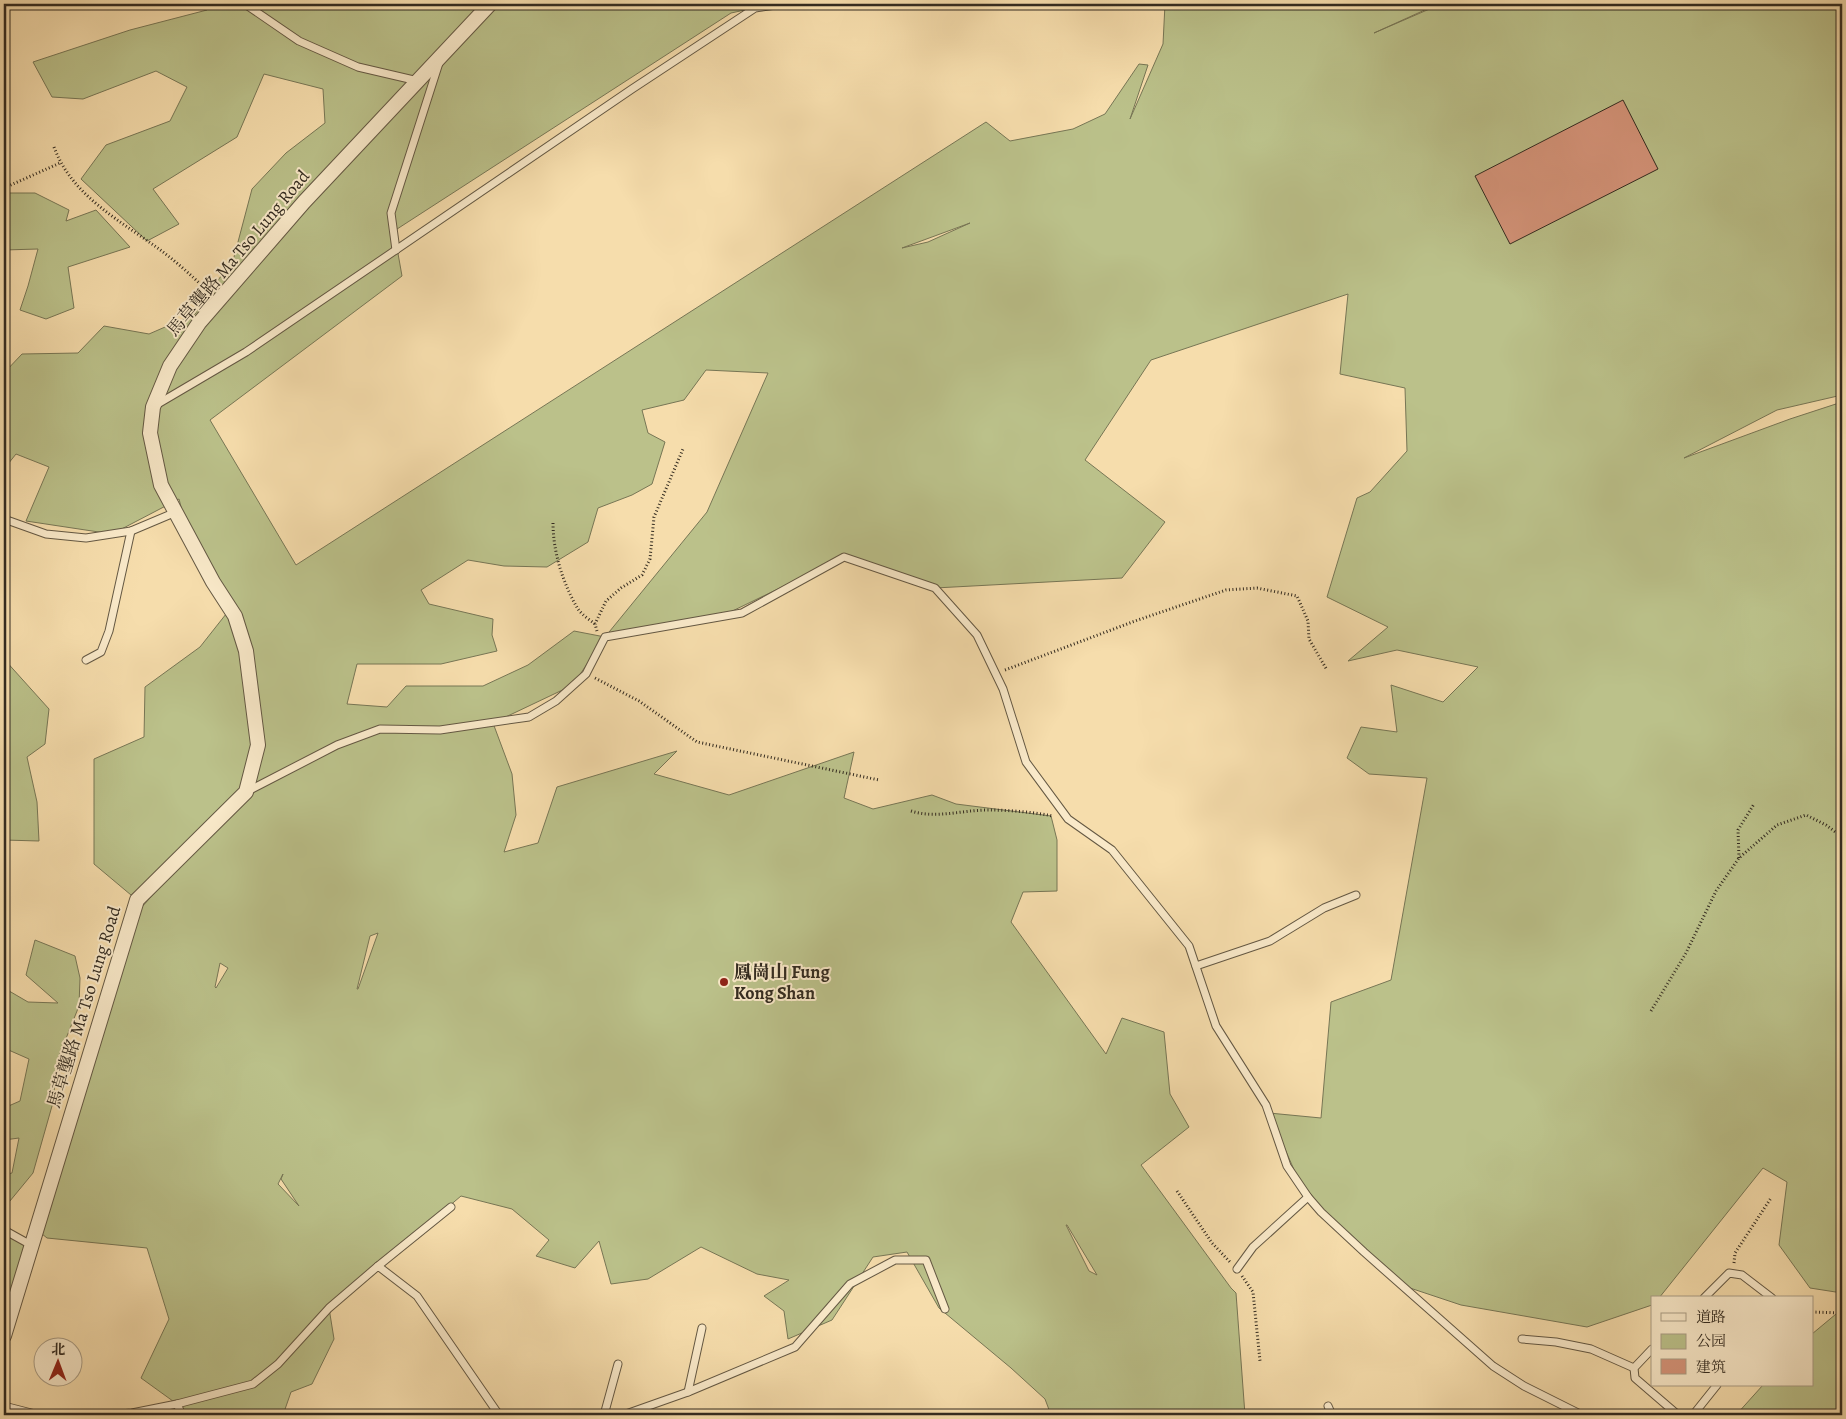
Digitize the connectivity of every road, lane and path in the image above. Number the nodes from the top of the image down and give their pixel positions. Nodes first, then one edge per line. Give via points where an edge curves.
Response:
1 (245, 4) edge
2 (490, 4) edge
3 (783, 4) edge
4 (441, 56) junction
5 (418, 81) junction
6 (54, 147) dead end
7 (60, 163) junction
8 (4, 188) edge
9 (396, 250) junction
10 (219, 300) junction
11 (154, 406) junction
12 (683, 449) dead end
13 (177, 512) junction
14 (4, 519) edge
15 (553, 523) dead end
16 (130, 531) junction
17 (595, 624) junction
18 (605, 637) junction
19 (86, 660) dead end
20 (1327, 670) dead end
21 (995, 673) junction
22 (586, 674) junction
23 (879, 780) dead end
24 (246, 792) junction
25 (1754, 804) dead end
26 (911, 810) dead end
27 (1068, 819) junction
28 (1842, 838) edge
29 (1739, 858) junction
30 (1356, 895) dead end
31 (1196, 966) junction
32 (1651, 1011) dead end
33 (1177, 1191) dead end
34 (1308, 1197) junction
35 (1771, 1198) dead end
36 (451, 1207) dead end
37 (4, 1230) edge
38 (31, 1245) junction
39 (378, 1266) junction
40 (1237, 1268) junction
41 (1734, 1273) junction
42 (1706, 1296) edge
43 (1769, 1296) edge
44 (945, 1309) dead end
45 (1814, 1312) edge
46 (1842, 1313) edge
47 (702, 1328) dead end
48 (4, 1336) edge
49 (1522, 1339) dead end
50 (1651, 1350) edge
51 (1260, 1361) dead end
52 (618, 1364) dead end
53 (1634, 1368) junction
54 (1716, 1386) edge
55 (688, 1392) junction
56 (177, 1404) junction
57 (4, 1406) edge
58 (1328, 1406) dead end
59 (500, 1414) edge
60 (39, 1415) edge
61 (107, 1415) edge
62 (182, 1415) edge
63 (490, 1415) edge
64 (604, 1415) edge
65 (623, 1415) edge
66 (1332, 1415) edge
67 (1582, 1415) edge
68 (1678, 1415) edge
69 (1693, 1415) edge

1 - 5 lane via 299,42 358,68
2 - 4 street, 馬草壟路 Ma Tso Lung Road
3 - 9 lane via 756,8
4 - 5 street, 馬草壟路 Ma Tso Lung Road
4 - 9 lane via 391,213
5 - 10 street, 馬草壟路 Ma Tso Lung Road via 304,202
6 - 7 path
7 - 8 path
7 - 10 path via 80,190 165,253
9 - 11 lane via 246,352
10 - 11 street, 馬草壟路 Ma Tso Lung Road via 170,366
11 - 13 street, 馬草壟路 Ma Tso Lung Road via 150,433 161,485
12 - 17 path via 654,517 650,559 642,575 606,601
13 - 16 lane
13 - 24 street, 馬草壟路 Ma Tso Lung Road via 213,582 235,616 246,651 258,745
14 - 16 lane via 46,534 86,538
15 - 17 path via 553,541 564,581 579,610
16 - 19 lane via 109,631 101,652
17 - 18 path via 597,634
18 - 21 lane via 742,613 844,557 935,588 977,635
18 - 22 lane
20 - 21 path via 1309,639 1308,621 1296,596 1257,588 1226,590
21 - 27 lane via 1026,762
22 - 23 path via 639,701 697,742
22 - 24 lane via 556,701 529,717 440,730 380,729 336,745
24 - 38 street, 馬草壟路 Ma Tso Lung Road via 136,900
25 - 29 path via 1738,830
26 - 27 path via 924,815 987,810
27 - 31 lane via 1112,850 1189,946
28 - 29 path via 1806,815 1777,825
29 - 32 path via 1716,891 1686,953
30 - 31 lane via 1324,908 1270,941
31 - 34 lane via 1216,1026 1266,1105 1287,1166
33 - 40 path via 1212,1243
34 - 40 lane via 1253,1248
34 - 67 lane via 1364,1252 1493,1366 1524,1386
35 - 41 path via 1735,1253
36 - 39 lane
37 - 38 lane
38 - 48 street, 馬草壟路 Ma Tso Lung Road
39 - 56 lane via 329,1308 278,1364 253,1384
39 - 59 lane via 417,1296
40 - 51 path via 1253,1292
41 - 42 lane via 1729,1273
41 - 43 lane via 1742,1275
44 - 55 lane via 926,1260 895,1260 850,1284 795,1347
45 - 46 path
47 - 55 lane
49 - 53 lane via 1591,1349
50 - 53 lane
52 - 64 lane
53 - 68 lane via 1635,1378
54 - 69 lane
55 - 65 lane
56 - 61 lane
56 - 62 lane
57 - 60 lane
58 - 66 lane
59 - 63 lane

